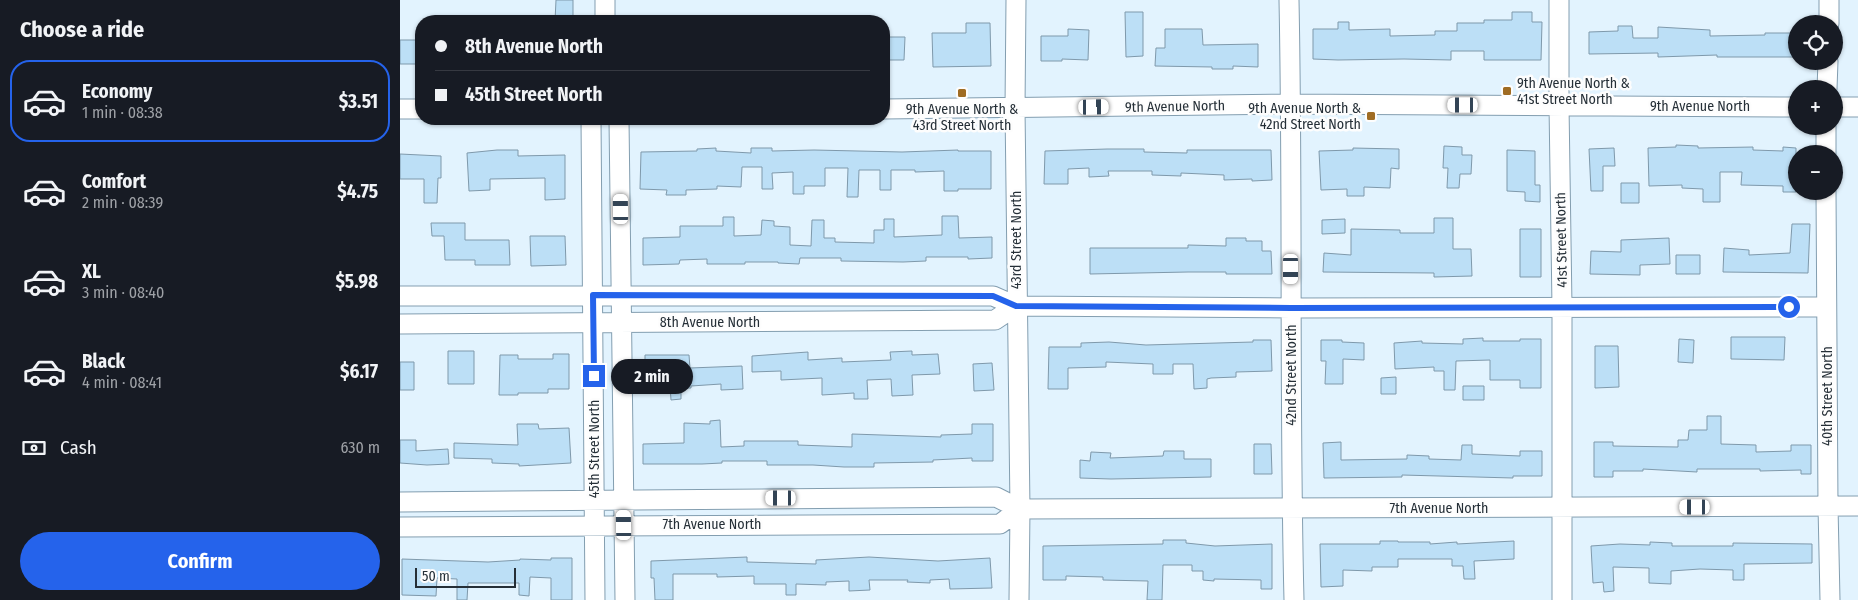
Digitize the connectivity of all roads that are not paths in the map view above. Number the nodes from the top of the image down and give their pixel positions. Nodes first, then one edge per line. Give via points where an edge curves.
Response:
1 (605, 0) edge
2 (1016, 0) edge
3 (1289, 0) edge
4 (1559, 0) edge
5 (1829, 0) edge
6 (605, 15) edge
7 (1829, 15) edge
8 (1291, 104) junction
9 (1559, 105) junction
10 (1788, 107) edge
11 (1843, 107) edge
12 (1858, 107) edge
13 (1015, 108) junction
14 (400, 109) edge
15 (415, 109) edge
16 (890, 109) edge
17 (591, 125) edge
18 (619, 125) edge
19 (1826, 200) edge
20 (593, 295) junction
21 (400, 296) edge
22 (622, 296) junction
23 (1016, 306) junction
24 (1562, 307) junction
25 (1826, 307) junction
26 (1291, 308) junction
27 (593, 323) junction
28 (622, 323) junction
29 (400, 324) edge
30 (624, 499) junction
31 (595, 501) junction
32 (400, 502) edge
33 (1828, 506) junction
34 (1858, 506) edge
35 (1562, 507) junction
36 (1292, 508) junction
37 (1020, 509) junction
38 (624, 525) junction
39 (595, 526) junction
40 (400, 527) edge
41 (595, 600) edge
42 (625, 600) edge
43 (1019, 600) edge
44 (1294, 600) edge
45 (1562, 600) edge
46 (1830, 600) edge

1 - 6 street
2 - 13 street, 43rd Street North
3 - 8 street, 42nd Street North
4 - 9 street, 41st Street North
5 - 7 street
8 - 9 street, 9th Avenue North
8 - 13 street, 9th Avenue North
8 - 26 street, 42nd Street North
9 - 10 street, 9th Avenue North
9 - 24 street, 41st Street North
11 - 12 street
13 - 16 street, 9th Avenue North
13 - 23 street, 43rd Street North
14 - 15 street
17 - 20 street, 45th Street North
18 - 22 street
19 - 25 street, 40th Street North
20 - 21 street, 8th Avenue North
20 - 22 street, 8th Avenue North
20 - 27 street, 45th Street North
22 - 23 street, 8th Avenue North via 993,296
22 - 28 street
23 - 26 street, 8th Avenue North
23 - 28 street, 8th Avenue North via 995,320
23 - 37 street, 43rd Street North
24 - 25 street, 8th Avenue North
24 - 26 street, 8th Avenue North
24 - 35 street, 41st Street North
25 - 33 street, 40th Street North
26 - 36 street, 42nd Street North
27 - 28 street, 8th Avenue North
27 - 29 street, 8th Avenue North
27 - 31 street, 45th Street North
28 - 30 street
30 - 31 street, 7th Avenue North
30 - 37 street, 7th Avenue North via 996,497
30 - 38 street
31 - 32 street, 7th Avenue North
31 - 39 street, 45th Street North
33 - 34 street, 7th Avenue North
33 - 35 street, 7th Avenue North
33 - 46 street, 40th Street North
35 - 36 street, 7th Avenue North
35 - 45 street, 41st Street North
36 - 37 street, 7th Avenue North
36 - 44 street, 42nd Street North
37 - 38 street, 7th Avenue North via 1000,524
37 - 43 street, 43rd Street North
38 - 39 street, 7th Avenue North
38 - 42 street
39 - 40 street, 7th Avenue North
39 - 41 street, 45th Street North

